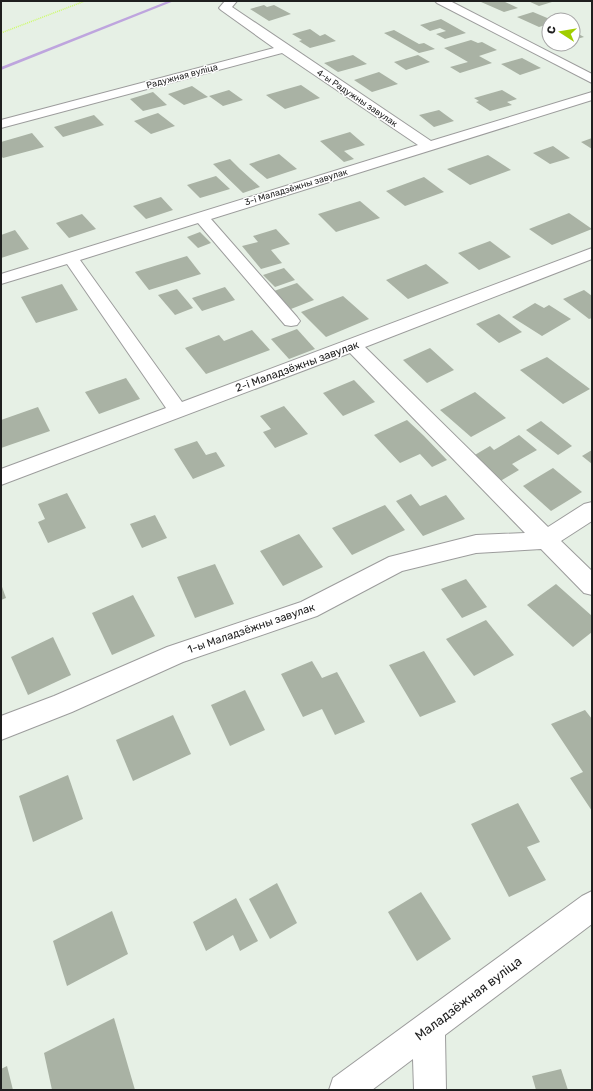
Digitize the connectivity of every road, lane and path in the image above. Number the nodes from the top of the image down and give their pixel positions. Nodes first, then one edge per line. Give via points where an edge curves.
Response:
1 (85, 1) edge
2 (230, 1) edge
3 (441, 1) edge
4 (1, 33) edge
5 (284, 49) junction
6 (592, 78) edge
7 (585, 98) edge
8 (592, 108) edge
9 (1, 124) edge
10 (429, 146) junction
11 (201, 217) junction
12 (592, 253) edge
13 (71, 258) junction
14 (1, 280) edge
15 (291, 321) dead end
16 (353, 346) junction
17 (178, 410) junction
18 (1, 476) edge
19 (592, 510) edge
20 (545, 540) junction
21 (592, 586) edge
22 (1, 728) edge
23 (592, 906) edge
24 (429, 1027) junction
25 (345, 1090) edge
26 (430, 1090) edge

1 - 4 path
2 - 5 street via 225,8
3 - 6 street
5 - 9 street, Радужная вуліца
5 - 10 street, 4-ы Радужны завулак
7 - 8 street
7 - 10 street, 3-і Маладзёжны завулак
10 - 11 street, 3-і Маладзёжны завулак
11 - 13 street, 3-і Маладзёжны завулак
11 - 15 street
12 - 16 street, 2-і Маладзёжны завулак
13 - 14 street, 3-і Маладзёжны завулак
13 - 17 street
16 - 17 street, 2-і Маладзёжны завулак
16 - 20 street
17 - 18 street, 2-і Маладзёжны завулак
19 - 20 street, 1-ы Маладзёжны завулак
20 - 21 street
20 - 22 street, 1-ы Маладзёжны завулак via 476,544 397,564 309,609 176,654 63,704
23 - 24 street, Маладзёжная вуліца
24 - 25 street, Маладзёжная вуліца
24 - 26 street

